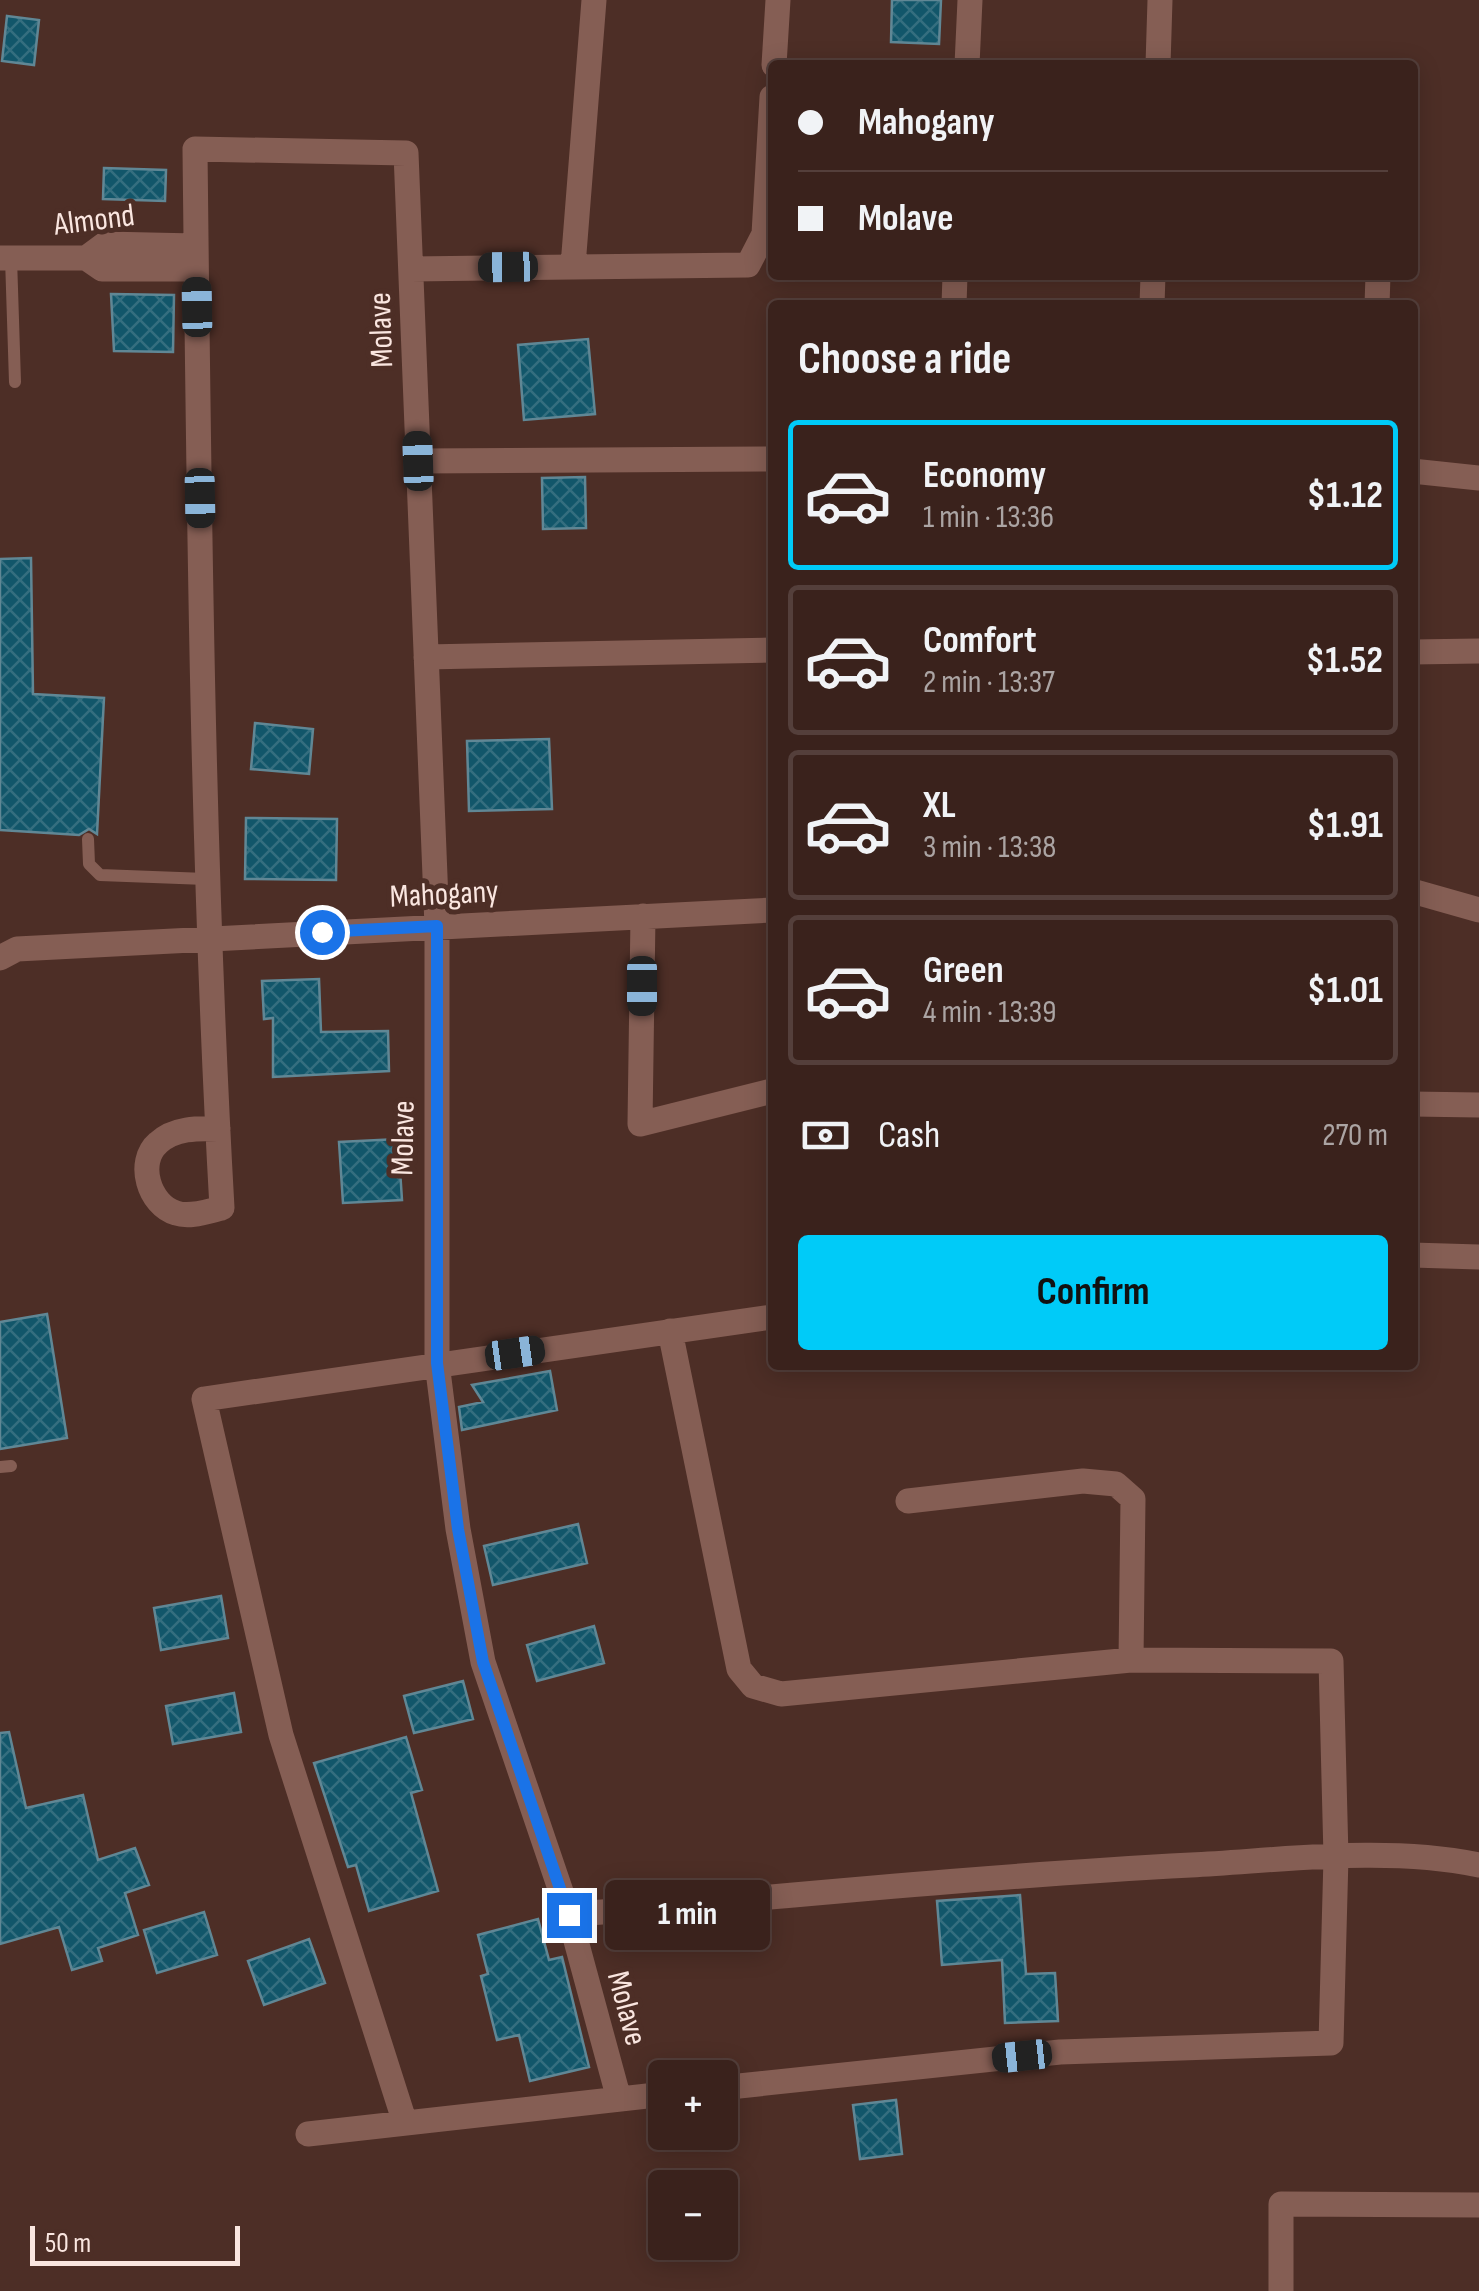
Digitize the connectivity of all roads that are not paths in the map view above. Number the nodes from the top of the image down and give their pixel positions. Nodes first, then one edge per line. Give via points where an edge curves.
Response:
1 (594, 0) edge
2 (778, 0) edge
3 (970, 0) edge
4 (1160, 0) edge
5 (774, 60) edge
6 (967, 60) edge
7 (1158, 60) edge
8 (768, 166) edge
9 (6, 258) edge
10 (196, 258) junction
11 (573, 266) junction
12 (411, 269) junction
13 (15, 382) dead end
14 (768, 459) edge
15 (418, 461) junction
16 (1418, 472) edge
17 (1479, 478) edge
18 (768, 650) edge
19 (1479, 651) edge
20 (1418, 652) edge
21 (426, 657) junction
22 (88, 839) dead end
23 (206, 879) junction
24 (1418, 893) edge
25 (768, 910) edge
26 (1479, 910) edge
27 (643, 916) junction
28 (437, 926) junction
29 (206, 937) junction
30 (0, 958) edge
31 (768, 1092) edge
32 (1418, 1104) edge
33 (1479, 1104) edge
34 (218, 1129) dead end
35 (1418, 1255) edge
36 (1479, 1257) edge
37 (768, 1318) edge
38 (670, 1332) junction
39 (437, 1363) junction
40 (908, 1501) dead end
41 (1132, 1660) junction
42 (1336, 1857) junction
43 (1479, 1865) edge
44 (569, 1915) junction
45 (738, 2086) edge
46 (648, 2096) edge
47 (619, 2099) junction
48 (405, 2123) junction
49 (308, 2134) dead end
50 (1479, 2205) edge
51 (1281, 2291) edge

1 - 11 street
2 - 5 street
3 - 6 street
4 - 7 street
8 - 11 street via 764,234 748,264
9 - 10 street, Almond via 86,258 102,269
9 - 13 lane
10 - 12 street, Molave via 195,149 406,153
10 - 23 street
11 - 12 street
12 - 15 street, Molave
14 - 15 street
15 - 21 street, Molave
16 - 17 street
18 - 21 street
19 - 20 street
21 - 28 street, Molave
22 - 23 lane via 89,864 100,875
23 - 29 street
24 - 26 street
25 - 27 street, Mahogany
27 - 28 street, Mahogany
27 - 31 street via 640,1124
28 - 29 street, Mahogany
28 - 39 street, Molave
29 - 30 street, Mahogany via 18,949
29 - 34 street
32 - 33 street
35 - 36 street
37 - 38 street
38 - 39 street
38 - 41 street via 739,1669 753,1686 781,1694
39 - 44 street, Molave via 483,1662
39 - 48 street via 204,1400 281,1735
40 - 41 street via 1082,1481 1116,1484 1133,1498
41 - 42 street via 1331,1661
42 - 43 street via 1440,1857
42 - 44 street via 1096,1870
42 - 45 street via 1331,2043 1060,2052
44 - 47 street, Molave
46 - 47 street
47 - 48 street
48 - 49 street
50 - 51 street via 1281,2204

